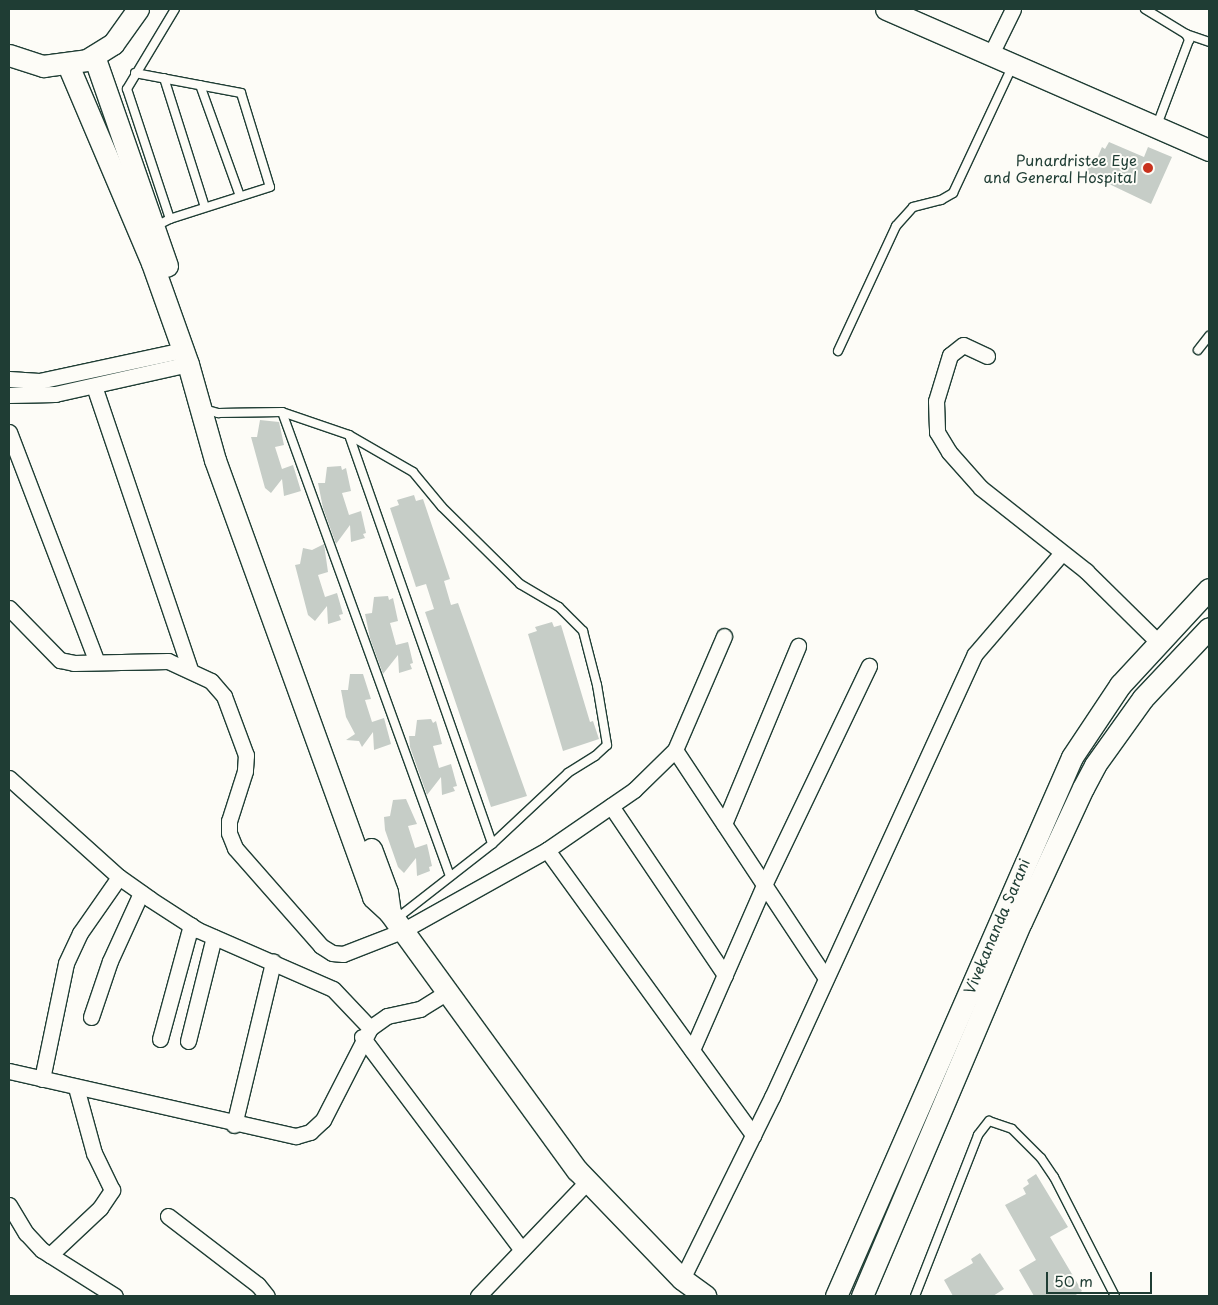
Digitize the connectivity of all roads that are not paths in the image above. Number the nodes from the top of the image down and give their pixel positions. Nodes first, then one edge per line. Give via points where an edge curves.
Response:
1 (138, 9) edge
2 (175, 9) edge
3 (886, 9) edge
4 (1013, 9) edge
5 (1145, 9) edge
6 (1186, 34) junction
7 (1209, 42) edge
8 (991, 54) junction
9 (9, 56) edge
10 (94, 56) junction
11 (68, 65) junction
12 (1013, 65) junction
13 (135, 73) junction
14 (164, 78) junction
15 (200, 85) junction
16 (117, 92) junction
17 (1156, 127) junction
18 (1209, 150) edge
19 (240, 196) junction
20 (205, 207) junction
21 (152, 239) junction
22 (1209, 336) edge
23 (183, 349) junction
24 (1198, 350) dead end
25 (838, 351) dead end
26 (987, 356) dead end
27 (9, 379) edge
28 (94, 386) junction
29 (9, 395) edge
30 (210, 411) junction
31 (282, 412) junction
32 (9, 432) edge
33 (349, 435) junction
34 (1062, 553) junction
35 (1209, 589) edge
36 (9, 608) edge
37 (1209, 629) edge
38 (724, 636) dead end
39 (1165, 636) junction
40 (798, 646) dead end
41 (97, 662) junction
42 (869, 666) dead end
43 (190, 669) junction
44 (675, 750) junction
45 (9, 778) edge
46 (611, 806) junction
47 (724, 824) junction
48 (492, 844) junction
49 (547, 850) junction
50 (450, 876) junction
51 (119, 877) junction
52 (764, 885) junction
53 (141, 893) junction
54 (395, 922) junction
55 (191, 925) junction
56 (214, 937) junction
57 (273, 962) junction
58 (725, 975) junction
59 (826, 976) junction
60 (446, 993) junction
61 (91, 1017) dead end
62 (366, 1033) junction
63 (949, 1035) junction
64 (160, 1039) dead end
65 (188, 1041) dead end
66 (969, 1044) junction
67 (692, 1050) junction
68 (9, 1071) edge
69 (42, 1079) junction
70 (76, 1087) junction
71 (234, 1124) junction
72 (753, 1135) junction
73 (588, 1182) junction
74 (9, 1205) edge
75 (168, 1216) dead end
76 (522, 1250) junction
77 (50, 1255) junction
78 (682, 1279) junction
79 (115, 1296) edge
80 (267, 1296) edge
81 (478, 1296) edge
82 (705, 1296) edge
83 (836, 1296) edge
84 (862, 1296) edge
85 (915, 1296) edge
86 (1116, 1296) edge

1 - 10 street via 123,34
2 - 13 lane
3 - 8 street
4 - 8 street
5 - 6 lane
6 - 7 lane
6 - 17 lane via 1189,40 1186,51
8 - 12 street
9 - 11 street via 43,66
10 - 11 street
10 - 16 street
11 - 21 street
12 - 17 street
12 - 25 lane via 953,193 941,200 913,207 896,226
13 - 14 lane
13 - 16 lane
14 - 15 lane
14 - 20 lane
15 - 19 lane
15 - 19 lane via 241,93 270,187
16 - 21 street
17 - 18 street
19 - 20 lane
20 - 21 lane
21 - 23 street
21 - 30 street
22 - 24 lane
23 - 27 street via 39,380
23 - 28 street
23 - 30 street
26 - 34 street via 963,345 950,355 936,401 938,432 957,464 981,488
28 - 29 street via 55,394
28 - 43 street
30 - 31 lane
30 - 54 street via 215,460 373,897
31 - 33 lane
31 - 50 lane
32 - 41 street
33 - 48 lane
33 - 48 lane via 412,472 442,507 520,584 559,607 583,631 597,684 607,744 568,773
34 - 39 street
34 - 59 street via 974,654
35 - 39 street, Vivekananda Sarani
36 - 41 street via 60,660
37 - 66 street, Vivekananda Sarani via 1143,698 1095,765 1021,922
38 - 44 street
39 - 63 street, Vivekananda Sarani via 1110,698 1072,757
40 - 47 street
41 - 43 street via 168,661
42 - 52 street
43 - 54 street via 211,682 224,696 241,738 245,771 229,821 229,833 235,848 321,946 332,953 357,951
44 - 46 street via 634,790
44 - 47 street
45 - 51 street
46 - 49 street
46 - 58 street
47 - 52 street
48 - 50 lane
49 - 54 street
49 - 67 street
50 - 54 lane
51 - 53 street
51 - 69 street via 80,933 69,955
52 - 58 street
52 - 59 street
53 - 55 street
53 - 61 street via 110,961
54 - 60 street
55 - 56 street
55 - 64 street
56 - 57 street
56 - 65 street
57 - 62 street via 333,989
57 - 71 street
58 - 67 street
59 - 72 street
60 - 62 street via 420,1009 387,1016
60 - 73 street
62 - 71 street via 332,1106 310,1132 296,1136
62 - 76 street
63 - 66 street
63 - 83 street, Vivekananda Sarani
66 - 84 street, Vivekananda Sarani
67 - 72 street
68 - 69 street
69 - 70 street
70 - 71 street
70 - 77 street via 94,1153 112,1190 100,1208
72 - 78 street
73 - 76 street
73 - 78 street
74 - 77 street via 26,1233
75 - 80 street via 258,1285
76 - 81 street
77 - 79 street
78 - 82 street
85 - 86 lane via 978,1135 989,1121 1012,1129 1041,1158

